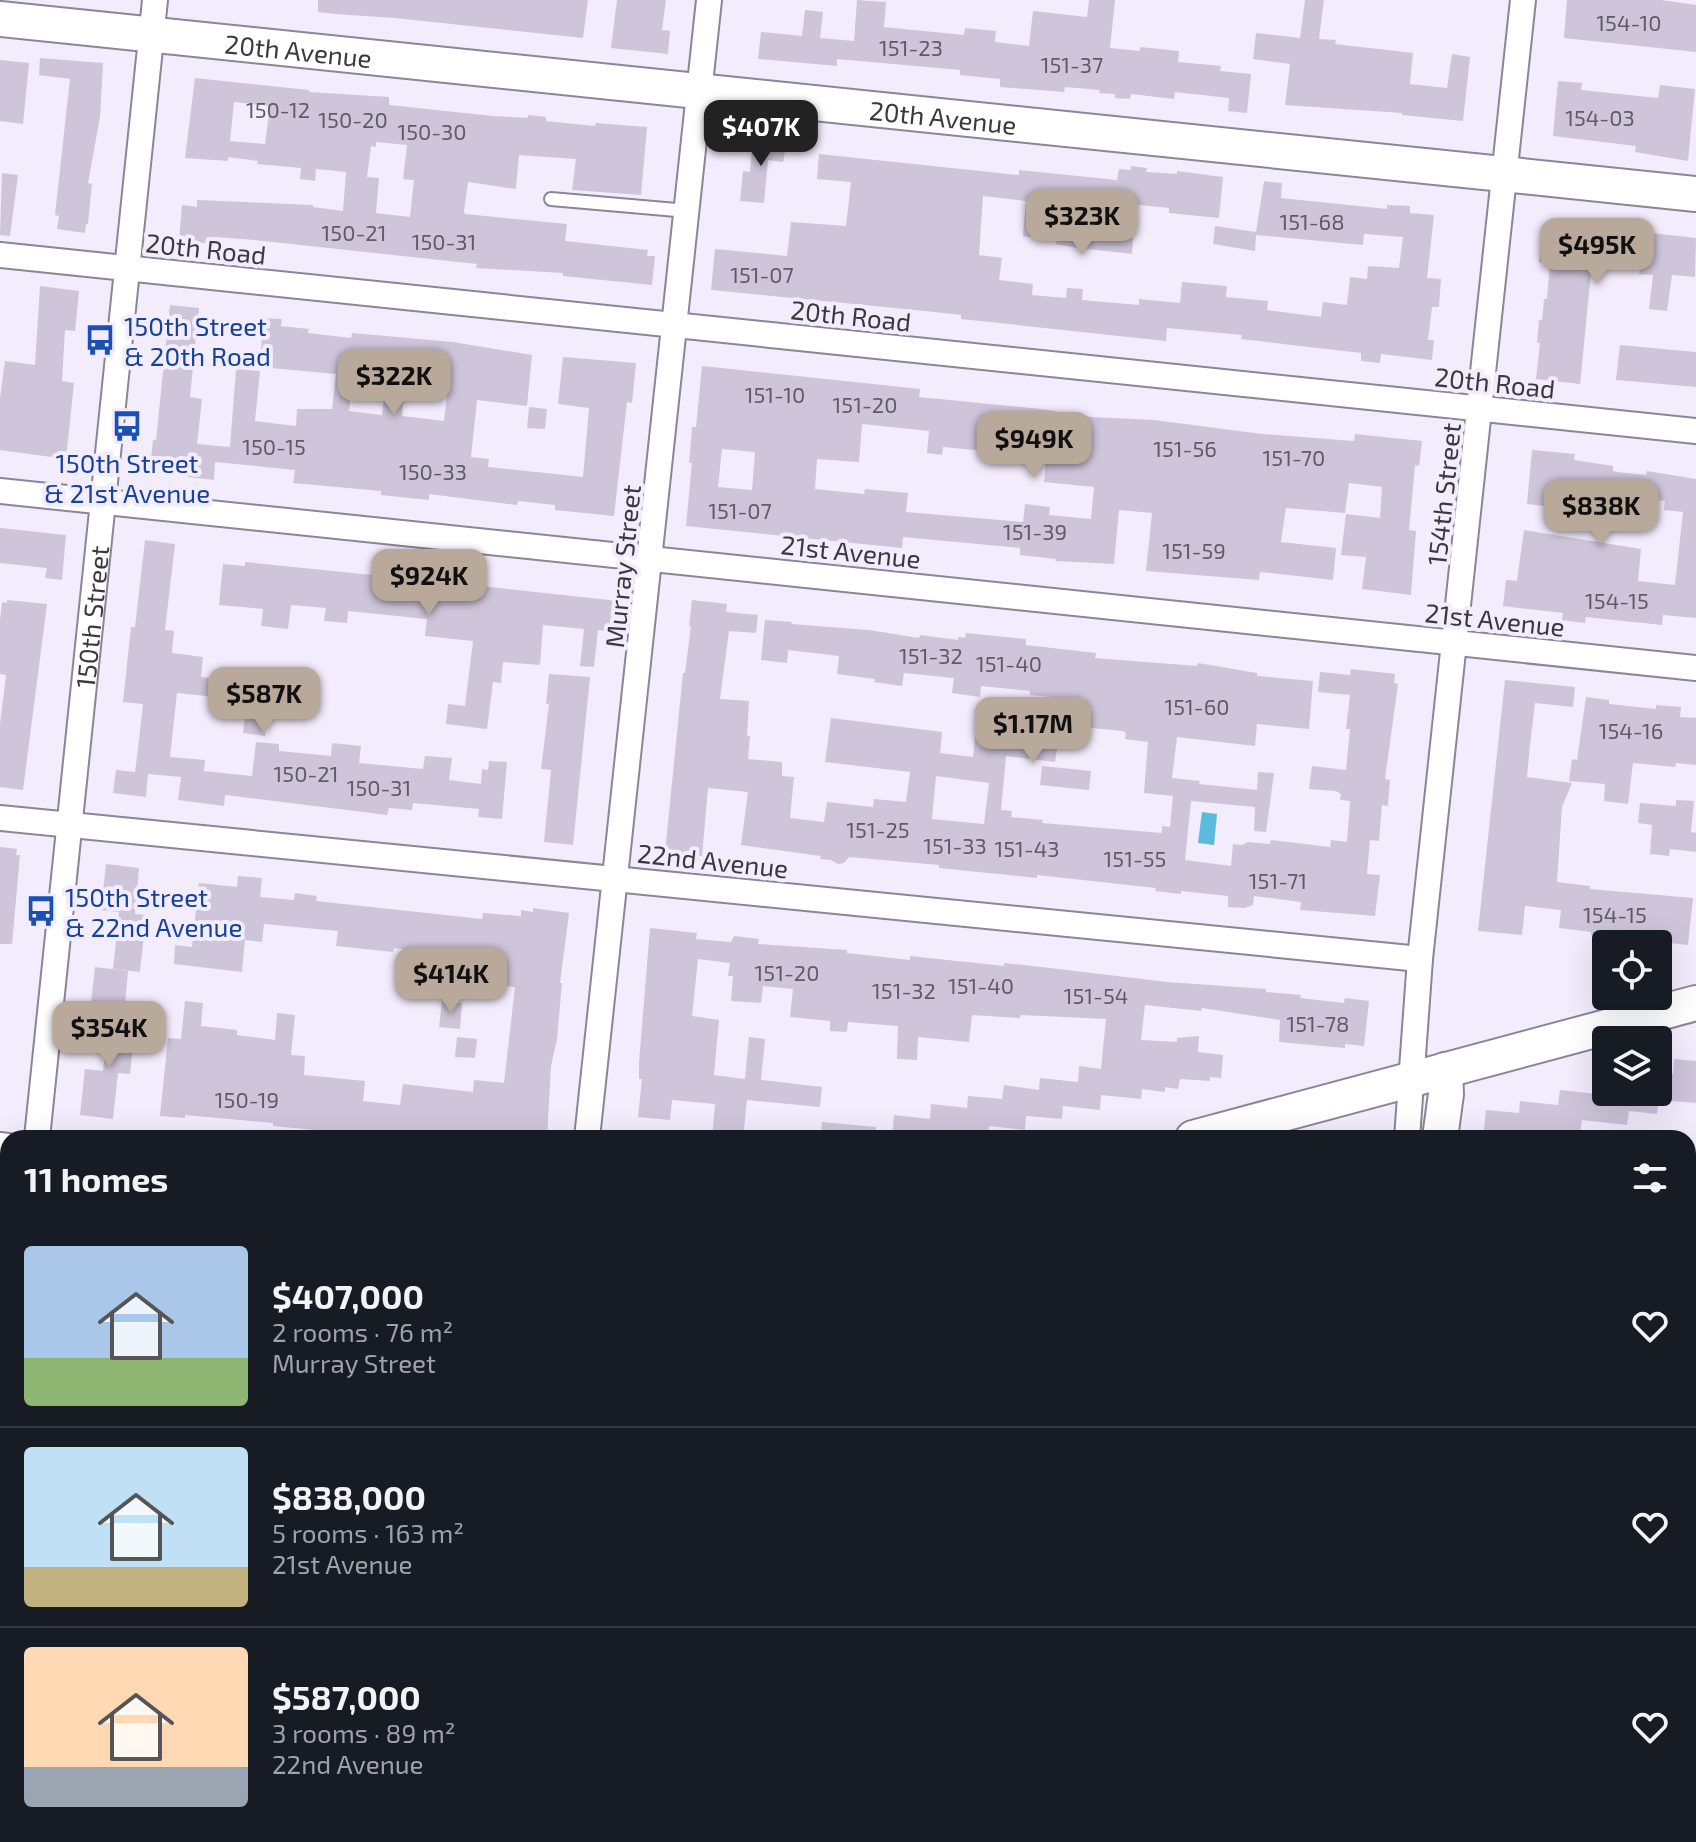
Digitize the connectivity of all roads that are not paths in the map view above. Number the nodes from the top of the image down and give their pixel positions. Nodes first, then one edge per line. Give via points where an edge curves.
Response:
1 (155, 0) edge
2 (709, 0) edge
3 (1523, 0) edge
4 (0, 19) edge
5 (152, 34) junction
6 (700, 91) junction
7 (1505, 175) junction
8 (1696, 194) edge
9 (551, 199) dead end
10 (688, 211) junction
11 (0, 255) edge
12 (127, 268) junction
13 (676, 325) junction
14 (1480, 409) junction
15 (1696, 431) edge
16 (0, 491) edge
17 (103, 502) junction
18 (651, 559) junction
19 (1456, 643) junction
20 (1696, 668) edge
21 (0, 818) edge
22 (69, 825) junction
23 (617, 878) junction
24 (1420, 959) junction
25 (1696, 1003) edge
26 (1445, 1070) junction
27 (1412, 1079) junction
28 (38, 1130) edge
29 (588, 1130) edge
30 (1223, 1130) edge
31 (1408, 1130) edge
32 (1441, 1130) edge

1 - 5 street, 150th Street
2 - 6 street, Murray Street
3 - 7 street, 154th Street
4 - 5 street, 20th Avenue
5 - 6 street, 20th Avenue
5 - 12 street, 150th Street
6 - 7 street, 20th Avenue
6 - 10 street, Murray Street
7 - 8 street, 20th Avenue
7 - 14 street, 154th Street
9 - 10 lane
10 - 13 street, Murray Street
11 - 12 street, 20th Road
12 - 13 street, 20th Road
12 - 17 street, 150th Street
13 - 14 street, 20th Road
13 - 18 street, Murray Street
14 - 15 street, 20th Road
14 - 19 street, 154th Street
16 - 17 street, 21st Avenue
17 - 18 street, 21st Avenue
17 - 22 street, 150th Street
18 - 19 street, 21st Avenue
18 - 23 street, Murray Street
19 - 20 street, 21st Avenue
19 - 24 street, 154th Street
21 - 22 street, 22nd Avenue
22 - 23 street, 22nd Avenue
22 - 28 street, 150th Street
23 - 24 street, 22nd Avenue
23 - 29 street, Murray Street
24 - 27 street, 154th Street
25 - 26 street
26 - 27 street
26 - 32 street
27 - 30 street
27 - 31 street, 154th Street

